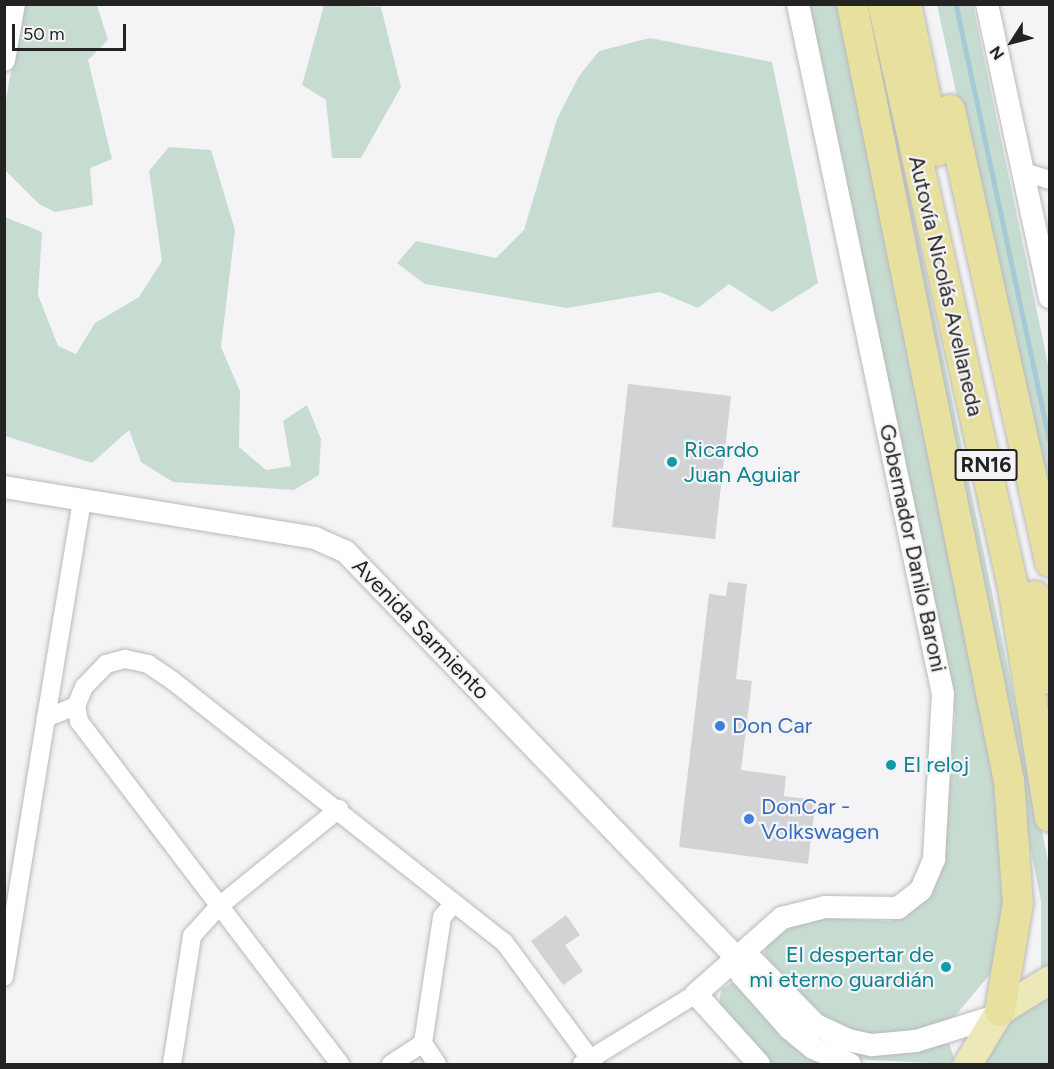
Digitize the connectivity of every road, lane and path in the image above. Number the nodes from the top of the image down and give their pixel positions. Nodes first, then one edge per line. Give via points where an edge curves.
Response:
1 (14, 4) edge
2 (798, 4) edge
3 (852, 4) edge
4 (883, 4) edge
5 (906, 4) edge
6 (926, 4) edge
7 (987, 4) edge
8 (4, 60) edge
9 (1021, 171) junction
10 (1050, 180) edge
11 (1050, 297) edge
12 (4, 487) edge
13 (82, 500) junction
14 (1050, 562) edge
15 (1050, 679) edge
16 (76, 706) junction
17 (46, 718) junction
18 (339, 810) junction
19 (1050, 817) edge
20 (454, 903) junction
21 (218, 907) junction
22 (737, 958) junction
23 (4, 977) edge
24 (1050, 980) edge
25 (696, 994) junction
26 (998, 1014) junction
27 (423, 1043) junction
28 (588, 1063) edge
29 (172, 1065) edge
30 (340, 1065) edge
31 (392, 1065) edge
32 (437, 1065) edge
33 (759, 1065) edge
34 (850, 1065) edge
35 (968, 1065) edge

1 - 8 street
2 - 22 street, Gobernador Danilo Baroni via 942,694 934,859 921,890 898,908 802,910 769,926
3 - 26 highway via 1009,782 1018,903
4 - 19 highway, Autovía Nicolás Avellaneda / RN16 via 1013,587
5 - 15 highway, Autovía Nicolás Avellaneda / RN16
6 - 14 highway
7 - 9 street
9 - 10 street
9 - 11 street
12 - 13 street, Avenida Sarmiento
13 - 17 street
13 - 22 street, Avenida Sarmiento via 315,538 346,552
16 - 17 street
16 - 18 street via 93,674 106,664 125,659 148,664
16 - 21 street via 90,740
17 - 23 street
18 - 20 street
18 - 21 street
20 - 27 street via 442,917
20 - 28 street via 504,942
21 - 29 street via 192,936
21 - 30 street
22 - 25 street, Gobernador Danilo Baroni
22 - 26 street, Avenida Sarmiento via 754,962 816,1025 848,1040 872,1045 916,1041
22 - 34 street, Avenida Sarmiento via 742,975 795,1034 813,1048
24 - 26 main road
25 - 28 street
25 - 33 street
26 - 35 main road
27 - 31 street
27 - 32 street

